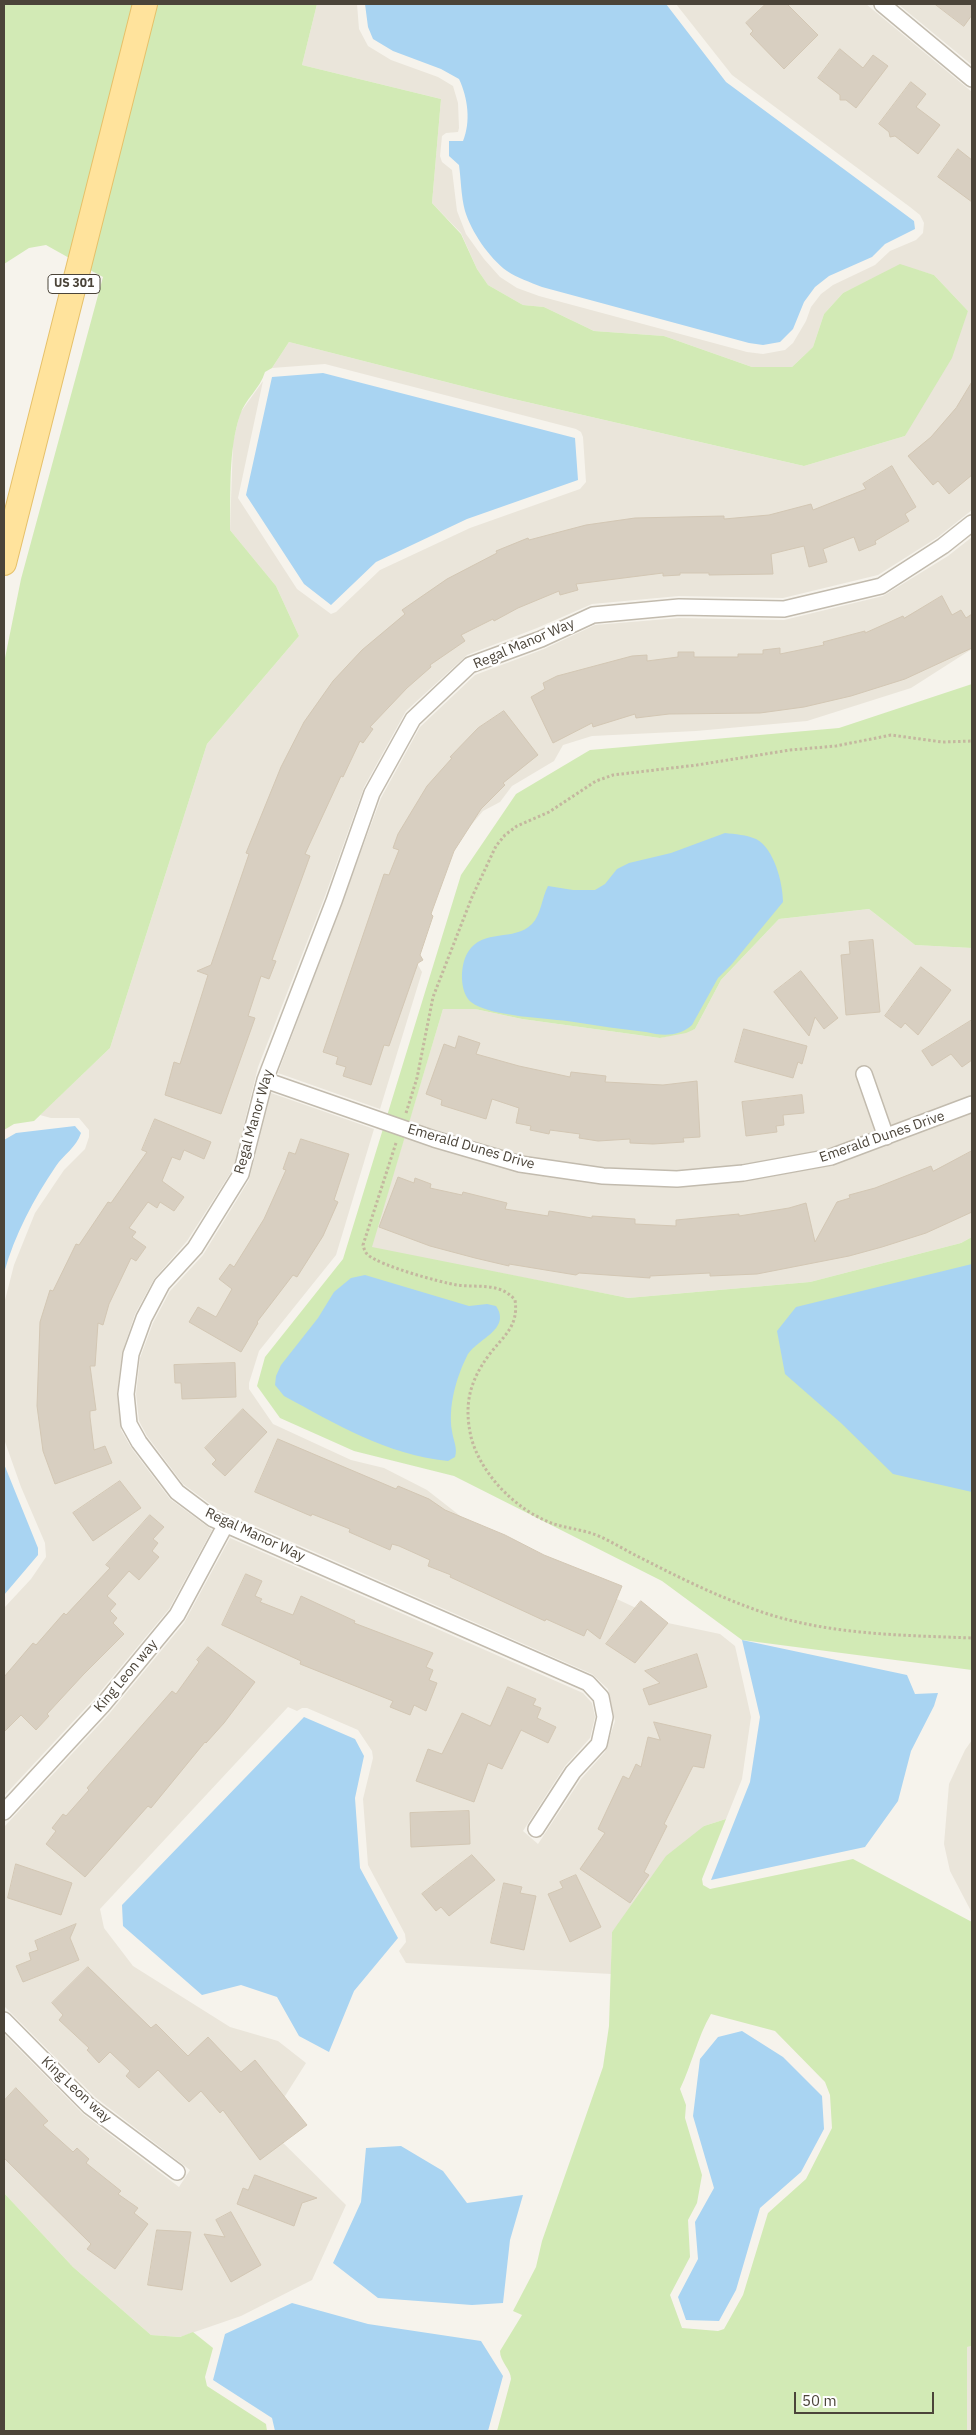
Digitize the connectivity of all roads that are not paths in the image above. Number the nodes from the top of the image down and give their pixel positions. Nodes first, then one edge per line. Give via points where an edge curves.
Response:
1 (145, 4) edge
2 (882, 4) edge
3 (972, 79) edge
4 (972, 524) edge
5 (4, 563) edge
6 (864, 1074) dead end
7 (264, 1080) junction
8 (972, 1104) edge
9 (886, 1137) junction
10 (226, 1524) junction
11 (4, 1812) edge
12 (536, 1829) dead end
13 (4, 2020) edge
14 (177, 2172) dead end

1 - 5 main road, US 301
2 - 3 street
4 - 7 street, Regal Manor Way via 881,586 784,609 679,607 593,615 470,665 413,719 372,793
6 - 9 street
7 - 9 street, Emerald Dunes Drive via 520,1164 603,1176 677,1179 744,1173 831,1157
7 - 10 street, Regal Manor Way via 241,1174 195,1248 162,1284 144,1318 131,1354 126,1394 129,1424 177,1492 213,1519
8 - 9 street, Emerald Dunes Drive
10 - 11 street, King Leon way via 177,1615 102,1706
10 - 12 street, Regal Manor Way via 588,1683 601,1697 605,1717 598,1744 573,1772
13 - 14 street, King Leon way via 89,2106

